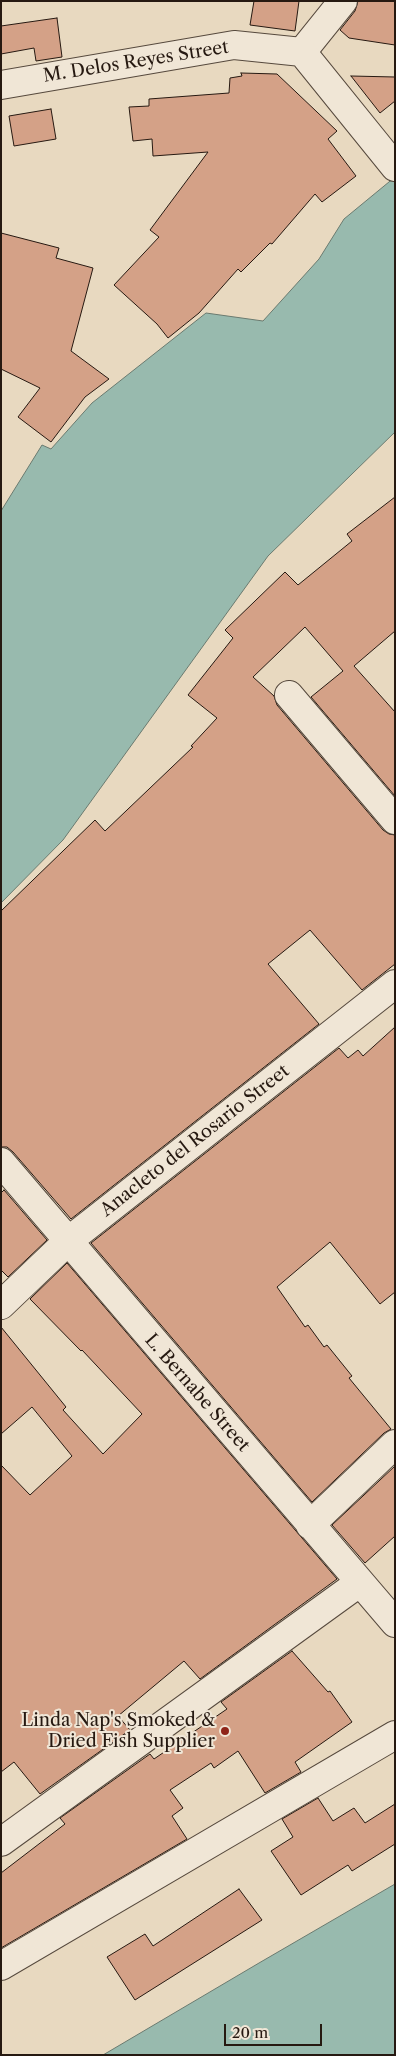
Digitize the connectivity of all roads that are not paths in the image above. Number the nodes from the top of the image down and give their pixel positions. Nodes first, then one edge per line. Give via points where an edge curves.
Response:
1 (343, 1) edge
2 (302, 52) junction
3 (1, 85) edge
4 (395, 167) edge
5 (289, 695) dead end
6 (395, 820) edge
7 (395, 984) edge
8 (1, 1162) edge
9 (67, 1242) junction
10 (1, 1305) edge
11 (395, 1444) edge
12 (310, 1525) junction
13 (359, 1582) junction
14 (395, 1622) edge
15 (395, 1735) edge
16 (1, 1842) edge
17 (1, 1966) edge

1 - 2 street
2 - 3 street, M. Delos Reyes Street via 234,45
2 - 4 street
5 - 6 street
7 - 9 street, Anacleto del Rosario Street
8 - 9 street, L. Bernabe Street
9 - 10 street, Anacleto del Rosario Street
9 - 12 street, L. Bernabe Street
11 - 12 street
12 - 13 street, L. Bernabe Street
13 - 14 street, L. Bernabe Street
13 - 16 street
15 - 17 street

